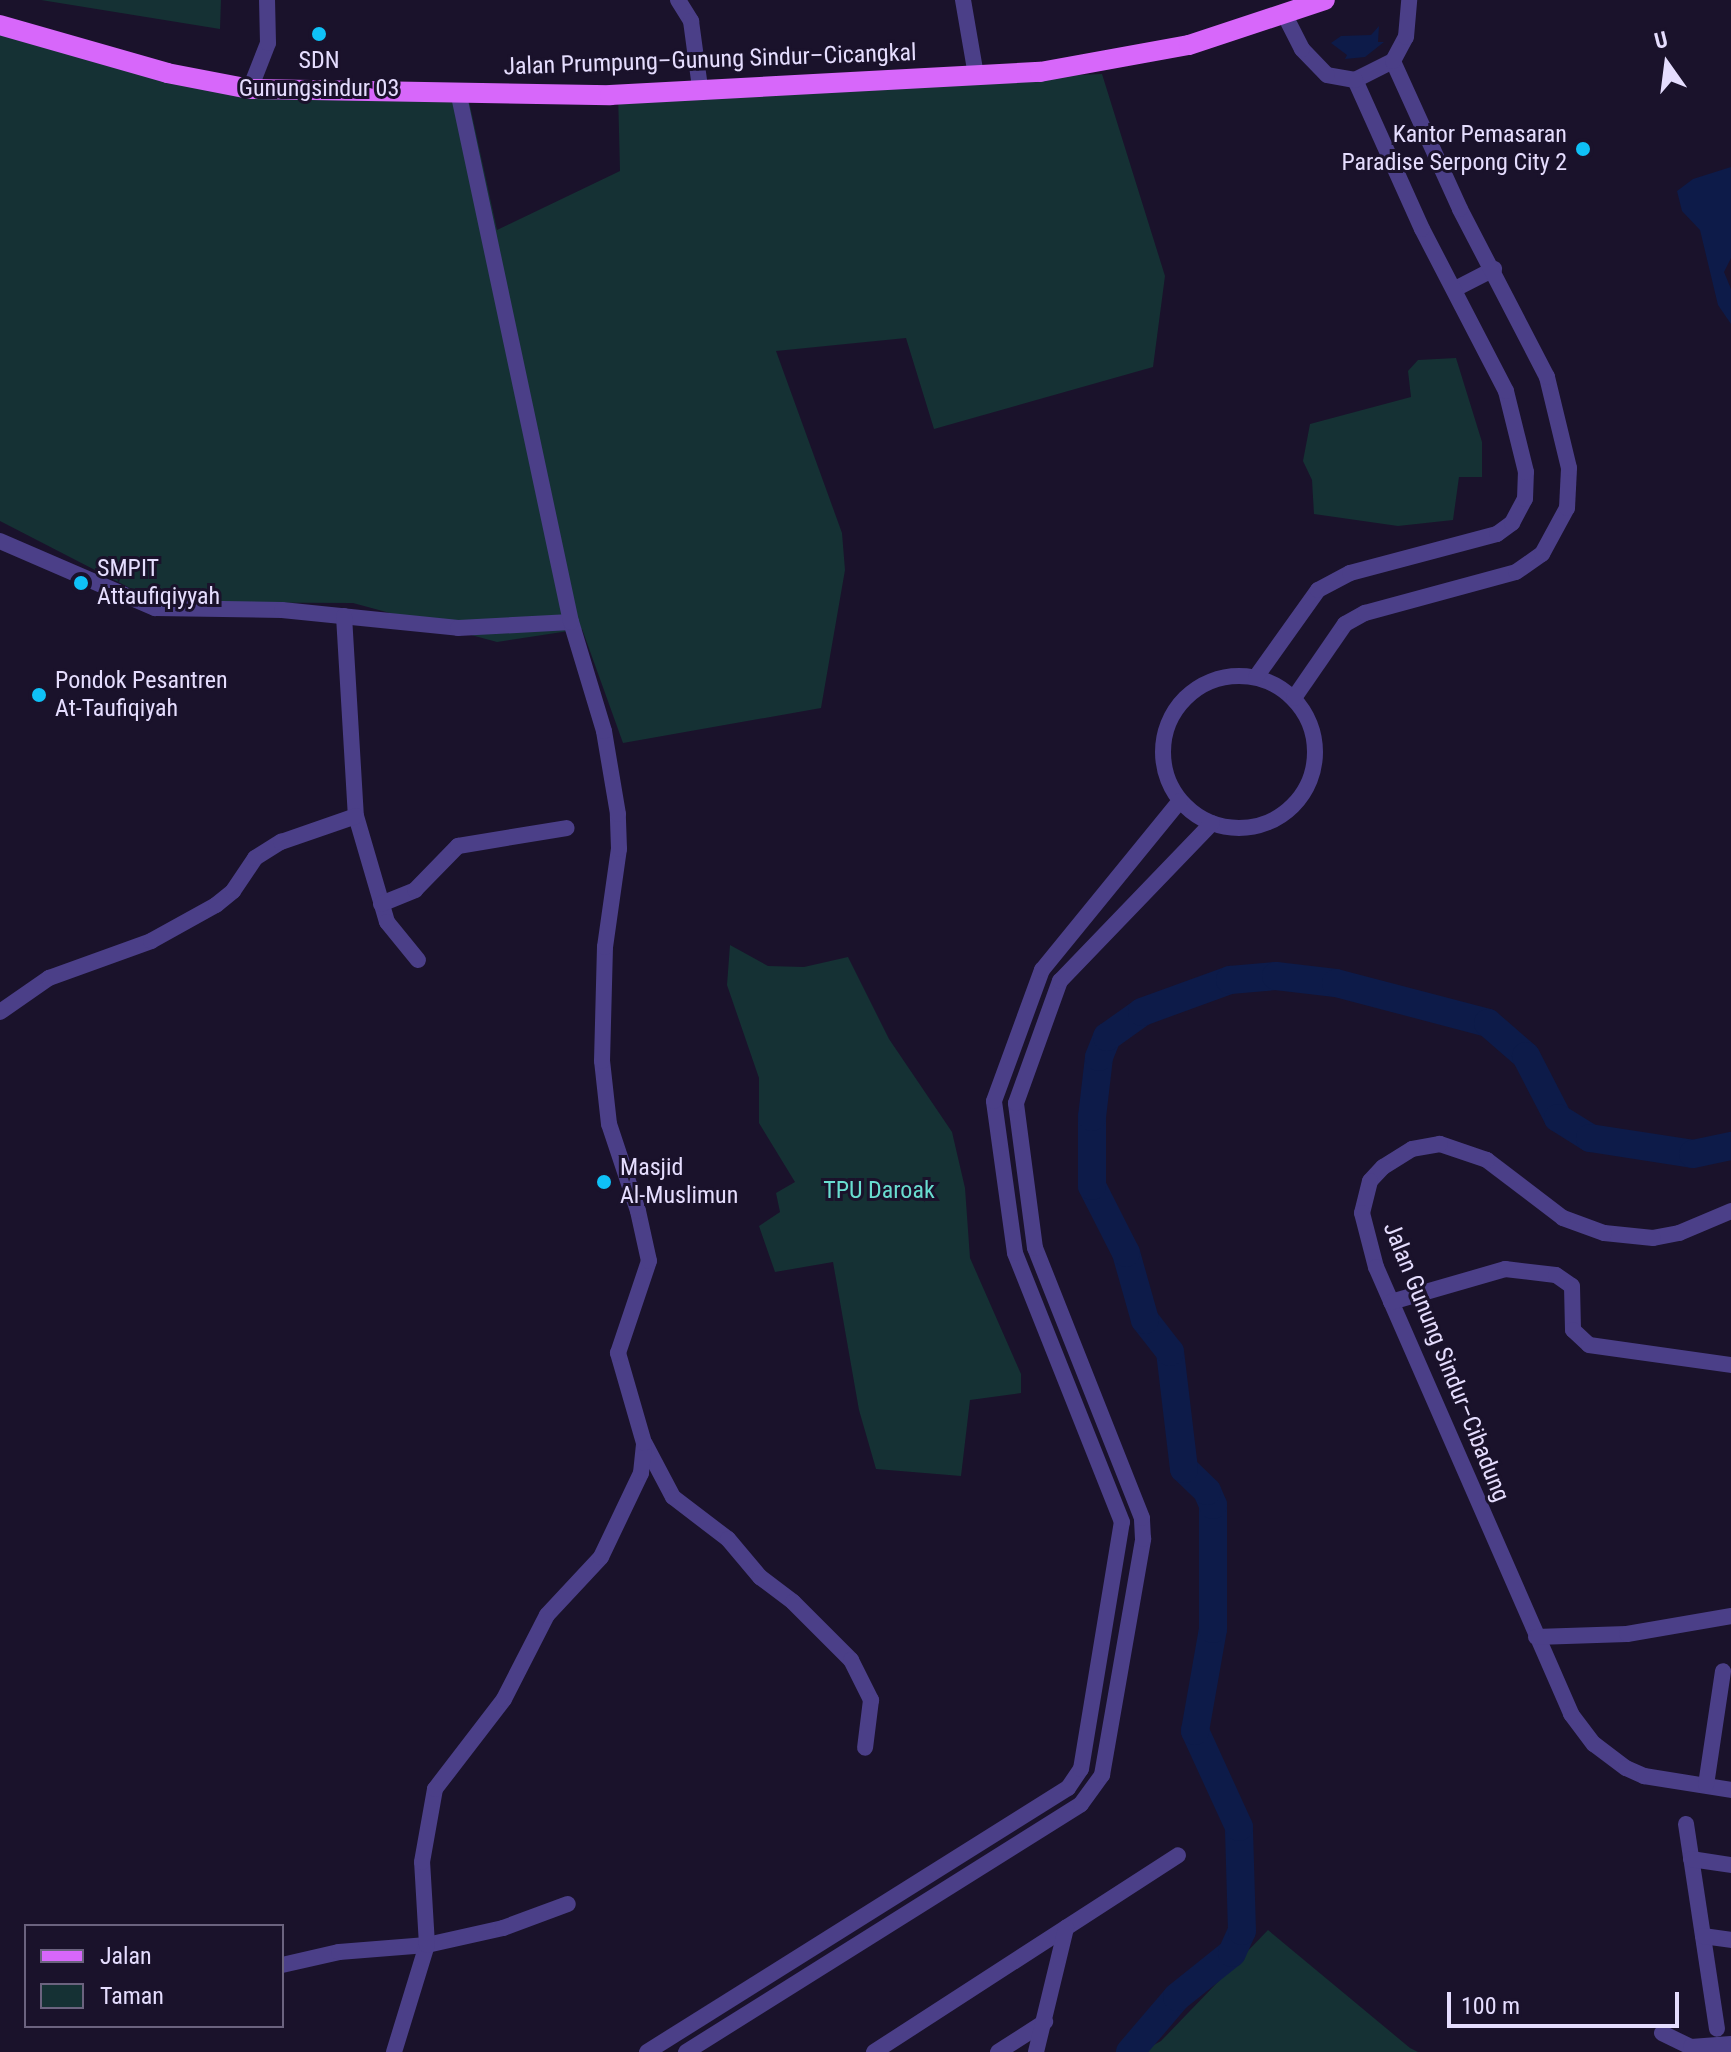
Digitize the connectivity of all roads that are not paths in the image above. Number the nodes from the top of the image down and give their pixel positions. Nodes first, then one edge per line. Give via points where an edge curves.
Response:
1 (267, 0) edge
2 (678, 0) edge
3 (963, 0) edge
4 (1409, 0) edge
5 (1317, 1) edge
6 (1284, 14) junction
7 (0, 25) edge
8 (1393, 61) junction
9 (976, 75) junction
10 (1355, 80) junction
11 (700, 88) junction
12 (250, 89) junction
13 (459, 96) junction
14 (1494, 269) junction
15 (1455, 289) junction
16 (0, 541) edge
17 (344, 616) junction
18 (571, 622) junction
19 (1256, 677) junction
20 (1294, 698) junction
21 (1180, 801) junction
22 (356, 816) junction
23 (1212, 823) junction
24 (567, 828) dead end
25 (381, 904) junction
26 (418, 960) dead end
27 (0, 1012) edge
28 (1731, 1211) edge
29 (1391, 1302) junction
30 (1731, 1365) edge
31 (644, 1443) junction
32 (1731, 1616) edge
33 (1536, 1637) junction
34 (1723, 1671) dead end
35 (1724, 1715) edge
36 (865, 1748) dead end
37 (1706, 1785) junction
38 (1731, 1790) edge
39 (1686, 1824) dead end
40 (1178, 1855) dead end
41 (1691, 1859) junction
42 (1731, 1865) edge
43 (568, 1904) dead end
44 (1066, 1928) junction
45 (1703, 1936) junction
46 (1731, 1940) edge
47 (427, 1945) junction
48 (284, 1965) edge
49 (1714, 2006) junction
50 (1731, 2010) edge
51 (1045, 2022) junction
52 (1717, 2029) dead end
53 (1662, 2033) dead end
54 (1731, 2044) edge
55 (1690, 2049) edge
56 (394, 2052) edge
57 (647, 2052) edge
58 (686, 2052) edge
59 (874, 2052) edge
60 (998, 2052) edge
61 (1036, 2052) edge

1 - 12 street via 268,43
2 - 11 street via 691,21
3 - 9 street
4 - 8 street via 1406,37
5 - 6 main road, Jalan Prumpung–Gunung Sindur–Cicangkal
6 - 9 main road, Jalan Prumpung–Gunung Sindur–Cicangkal via 1157,52 1040,72
6 - 10 street via 1302,49 1327,75
7 - 12 main road, Jalan Prumpung–Gunung Sindur–Cicangkal via 167,73
8 - 10 street
8 - 14 street via 1460,209
9 - 11 main road, Jalan Prumpung–Gunung Sindur–Cicangkal
10 - 15 street
11 - 13 main road, Jalan Prumpung–Gunung Sindur–Cicangkal via 610,95
12 - 13 main road, Jalan Prumpung–Gunung Sindur–Cicangkal
13 - 18 street
14 - 15 street
14 - 20 street via 1547,377 1569,468 1567,508 1559,531 1542,554 1516,572 1365,613 1345,624
15 - 19 street via 1506,391 1526,472 1521,511 1497,534 1350,573 1318,590
16 - 17 street via 155,608
17 - 18 street via 458,628
17 - 22 street
18 - 31 street via 604,731 618,814 619,849 605,947 602,1061 609,1124 649,1261 618,1353
19 - 20 street
19 - 21 street via 1213,680 1177,706 1162,749
20 - 23 street via 1314,734 1316,754 1303,793 1272,820 1232,828
21 - 23 street
21 - 57 street via 1042,970 994,1101 1015,1253 1122,1522 1081,1769 1068,1788
22 - 25 street
22 - 27 street via 281,842 255,858 233,891 216,905 151,941 49,978
23 - 58 street via 1060,981 1016,1103 1035,1248 1142,1518 1143,1539 1102,1775 1081,1804
24 - 25 street via 458,846 415,890
25 - 26 street via 392,935
28 - 29 street, Jalan Gunung Sindur–Cibadung via 1653,1238 1604,1233 1563,1218 1487,1160 1461,1149 1426,1144 1383,1167 1364,1196 1364,1227
29 - 30 street via 1505,1269 1556,1275 1572,1286 1573,1330 1589,1345
29 - 33 street, Jalan Gunung Sindur–Cibadung
31 - 36 street via 673,1497 728,1539 760,1577 851,1660 871,1700
31 - 47 street via 641,1473 601,1557 547,1615 504,1699 435,1789 422,1862
32 - 33 street via 1627,1634
33 - 37 street, Jalan Gunung Sindur–Cibadung via 1560,1694 1594,1744 1644,1776
34 - 35 street
35 - 37 street
37 - 38 street, Jalan Gunung Sindur–Cibadung
39 - 41 street
40 - 44 street
41 - 42 street
41 - 45 street
43 - 47 street via 503,1928
44 - 51 street
44 - 59 street
45 - 46 street
45 - 49 street
47 - 48 street via 339,1952
47 - 56 street
49 - 50 street
49 - 52 street
51 - 60 street
51 - 61 street
53 - 55 street
54 - 55 street

